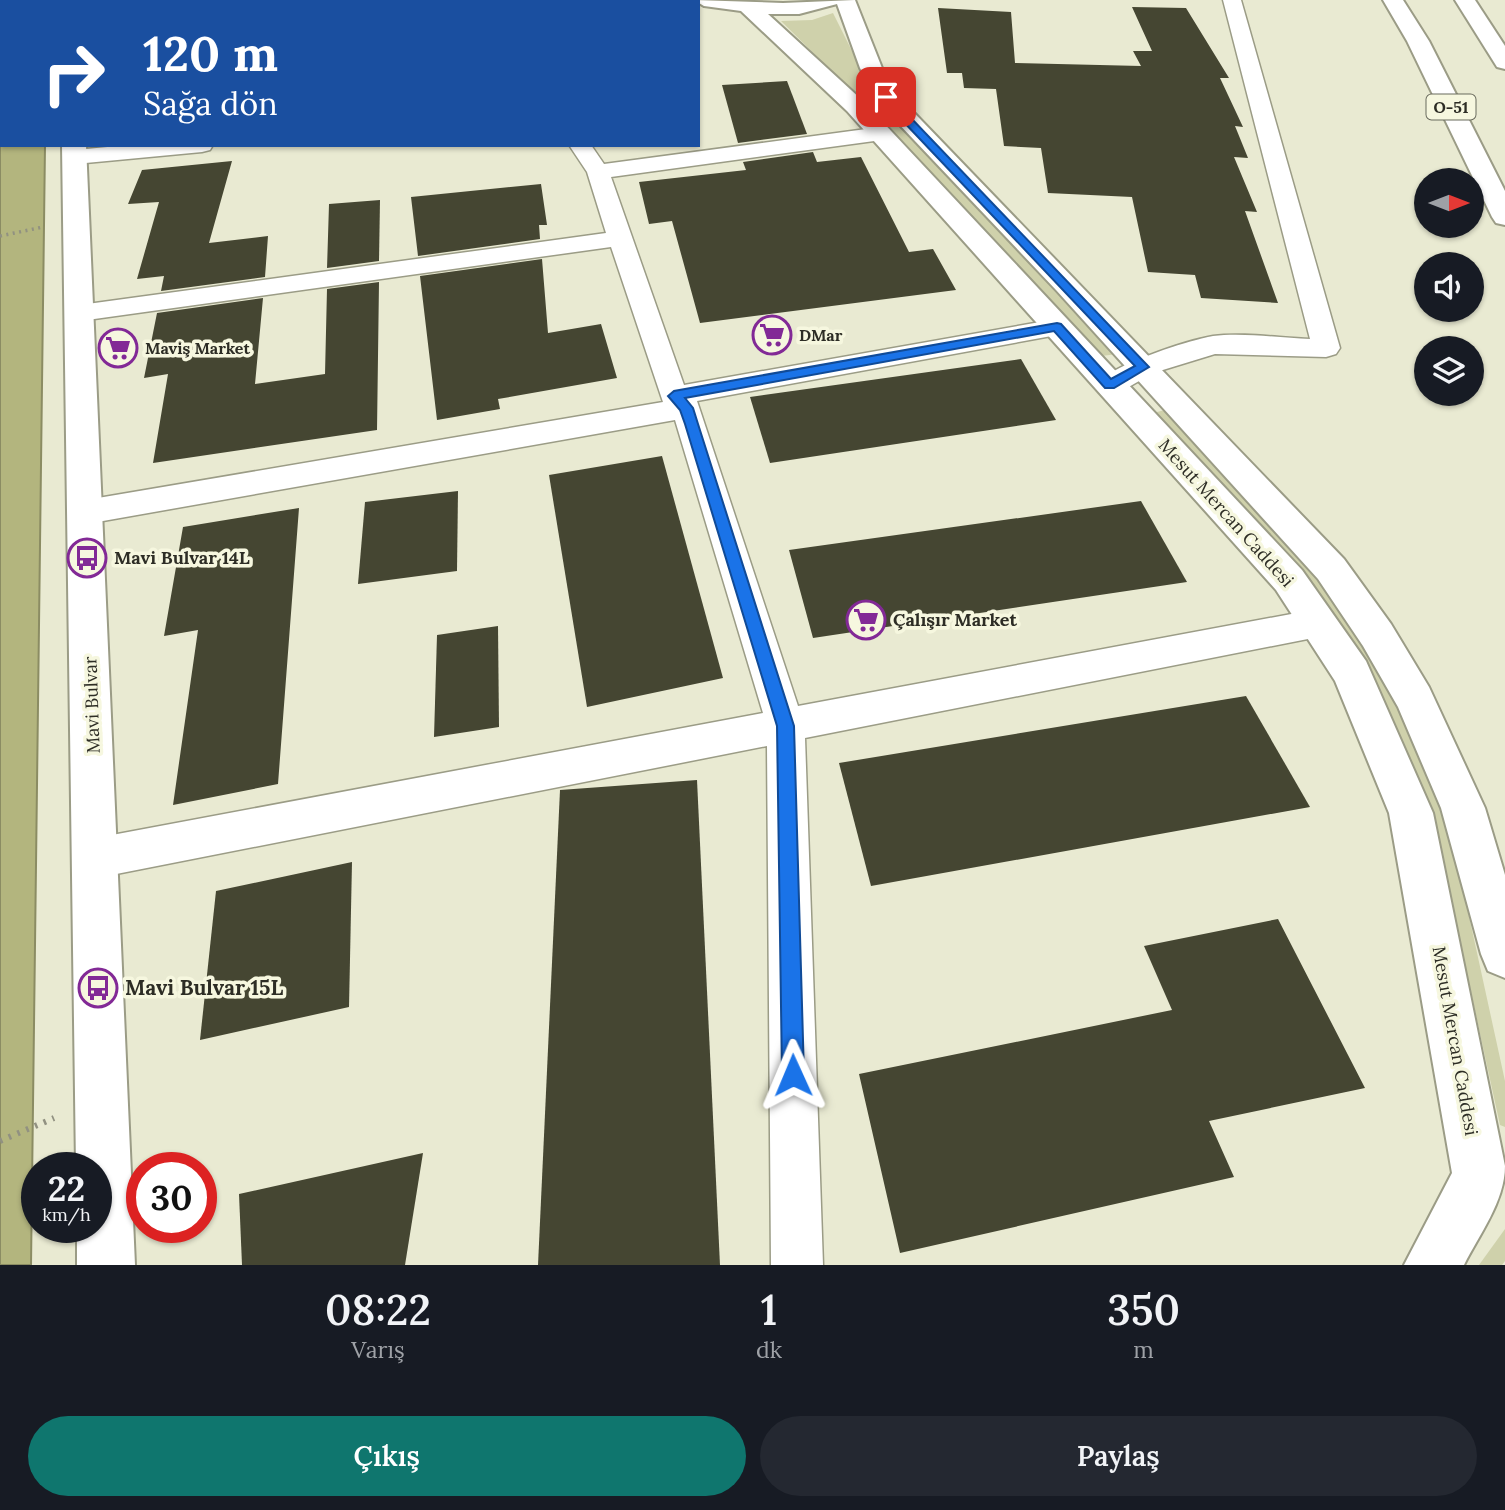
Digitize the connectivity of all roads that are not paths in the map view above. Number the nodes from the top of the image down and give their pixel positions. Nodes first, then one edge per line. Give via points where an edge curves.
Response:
1 (704, 0) edge
2 (830, 0) edge
3 (845, 0) edge
4 (1232, 0) edge
5 (1393, 0) edge
6 (1465, 0) edge
7 (742, 2) edge
8 (1505, 62) edge
9 (881, 134) junction
10 (160, 147) edge
11 (75, 151) edge
12 (589, 159) edge
13 (1505, 216) edge
14 (620, 238) junction
15 (80, 313) junction
16 (1057, 327) junction
17 (1143, 367) junction
18 (1110, 385) junction
19 (680, 402) junction
20 (86, 512) junction
21 (1318, 623) junction
22 (786, 726) junction
23 (96, 858) junction
24 (1505, 954) edge
25 (106, 1265) edge
26 (797, 1265) edge
27 (1433, 1265) edge

1 - 7 main road
2 - 7 main road via 799,9 762,8
3 - 17 main road via 886,97
4 - 17 street via 1326,348 1214,345
5 - 13 main road, O-51
6 - 8 main road
7 - 9 main road, Mesut Mercan Caddesi
9 - 12 street
9 - 16 main road, Mesut Mercan Caddesi
10 - 11 street
11 - 15 main road, Mavi Bulvar
12 - 14 street
14 - 15 street
14 - 19 street
15 - 20 main road, Mavi Bulvar
16 - 18 main road, Mesut Mercan Caddesi
16 - 19 street
17 - 18 street
17 - 24 main road via 1331,569 1377,635 1415,699 1463,808
18 - 21 main road, Mesut Mercan Caddesi via 1289,580
19 - 20 street
19 - 22 street
20 - 23 main road, Mavi Bulvar
21 - 22 street
21 - 27 main road, Mesut Mercan Caddesi via 1352,673 1411,813 1480,1177
22 - 23 street
22 - 26 street
23 - 25 main road, Mavi Bulvar

